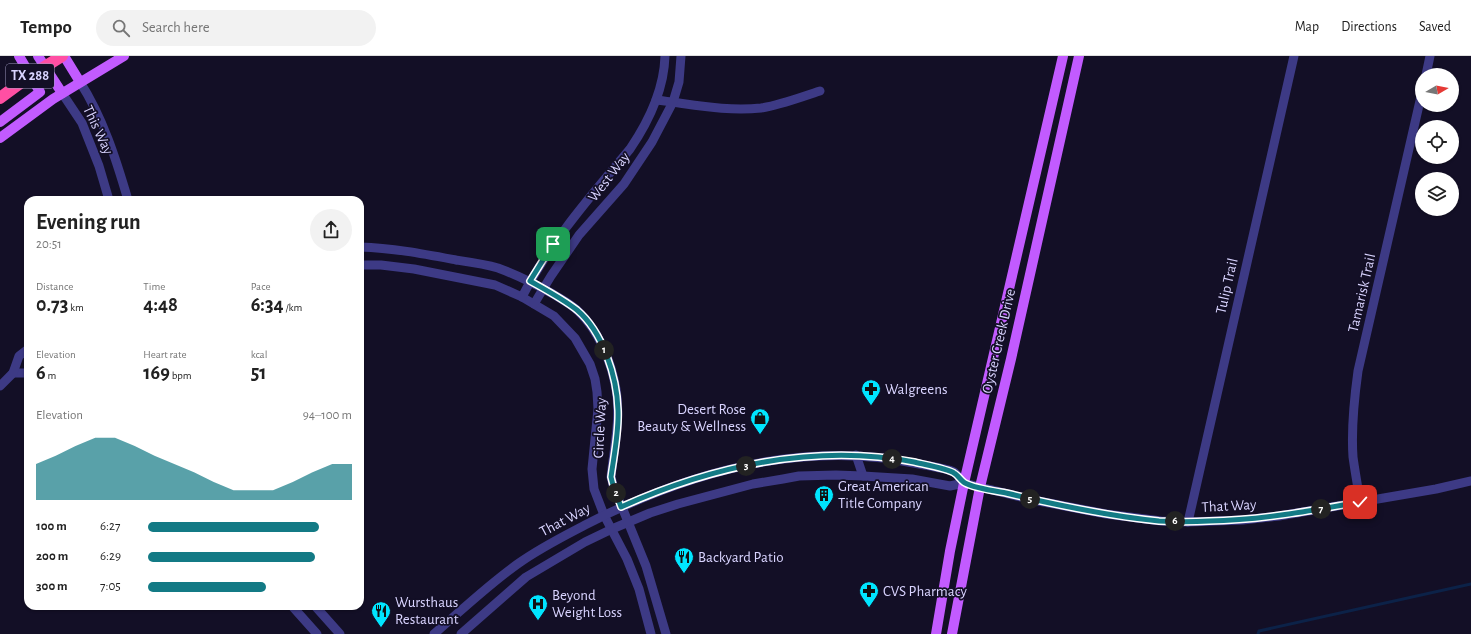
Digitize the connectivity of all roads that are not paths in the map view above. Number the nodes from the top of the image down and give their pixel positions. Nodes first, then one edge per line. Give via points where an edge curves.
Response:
1 (19, 56) edge
2 (38, 56) edge
3 (63, 56) edge
4 (124, 56) edge
5 (665, 56) edge
6 (681, 56) edge
7 (1063, 56) edge
8 (1080, 56) edge
9 (1294, 56) edge
10 (1430, 56) edge
11 (1427, 68) edge
12 (80, 82) junction
13 (820, 91) dead end
14 (62, 93) junction
15 (0, 98) edge
16 (656, 100) junction
17 (673, 102) junction
18 (1417, 112) edge
19 (0, 122) edge
20 (0, 138) edge
21 (630, 149) junction
22 (644, 156) junction
23 (108, 196) edge
24 (127, 196) edge
25 (364, 247) edge
26 (364, 265) edge
27 (530, 281) junction
28 (543, 289) junction
29 (522, 297) junction
30 (534, 304) junction
31 (24, 352) edge
32 (13, 373) junction
33 (24, 373) edge
34 (0, 386) edge
35 (856, 455) junction
36 (863, 476) junction
37 (1471, 481) edge
38 (964, 483) junction
39 (980, 487) junction
40 (1360, 502) junction
41 (621, 507) junction
42 (604, 515) junction
43 (627, 522) junction
44 (1188, 522) junction
45 (612, 529) junction
46 (295, 610) edge
47 (319, 610) edge
48 (316, 634) edge
49 (340, 634) edge
50 (434, 634) edge
51 (461, 634) edge
52 (651, 634) edge
53 (666, 634) edge
54 (936, 634) edge
55 (952, 634) edge

1 - 19 main road via 40,92
2 - 14 main road, This Way
3 - 12 main road, This Way
3 - 15 highway, TX 288, bridge
4 - 12 main road
5 - 16 street, West Way via 662,83
6 - 17 street, West Way via 679,82
7 - 38 main road, Oyster Creek Drive
8 - 39 main road, Oyster Creek Drive
9 - 44 street, Tulip Trail
10 - 11 street
12 - 14 main road
12 - 24 street, This Way via 102,123
13 - 17 street via 761,108 726,109
14 - 20 main road
14 - 23 street, This Way via 82,123
16 - 17 street
16 - 21 street, West Way via 648,120
17 - 22 street, West Way
18 - 40 street, Tamarisk Trail via 1358,371 1352,421
21 - 22 street
21 - 27 street, West Way via 553,244
22 - 28 street, West Way via 624,184 579,235
25 - 27 street, Circle Way via 408,250 496,268
26 - 29 street, Circle Way via 414,269 495,285
27 - 28 street, Circle Way
27 - 29 street, West Way
28 - 30 street, West Way
28 - 41 street, Circle Way via 578,311 605,351 616,390 618,410 611,477
29 - 30 street, Circle Way
30 - 42 street, Circle Way via 554,316 575,338 595,379 598,409 592,480
31 - 32 street via 19,356
32 - 33 street
32 - 34 street
35 - 36 street
35 - 38 street, That Way via 913,462 953,472
35 - 41 street, That Way via 812,456 750,465 674,485
36 - 38 street, That Way via 912,479 950,486
36 - 43 street, That Way via 799,476 752,484 678,504
37 - 40 street, That Way
38 - 39 street, That Way
38 - 54 main road, Oyster Creek Drive
39 - 44 street, That Way via 1106,514
39 - 55 main road, Oyster Creek Drive
40 - 44 street, That Way via 1279,516
41 - 42 street, That Way
41 - 43 street, Circle Way
42 - 45 street, Circle Way
42 - 50 street, That Way via 550,543 519,563
43 - 45 street, That Way
43 - 53 street, Circle Way via 646,566
45 - 51 street, That Way via 526,577
45 - 52 street, Circle Way via 639,589
46 - 48 street
47 - 49 street

